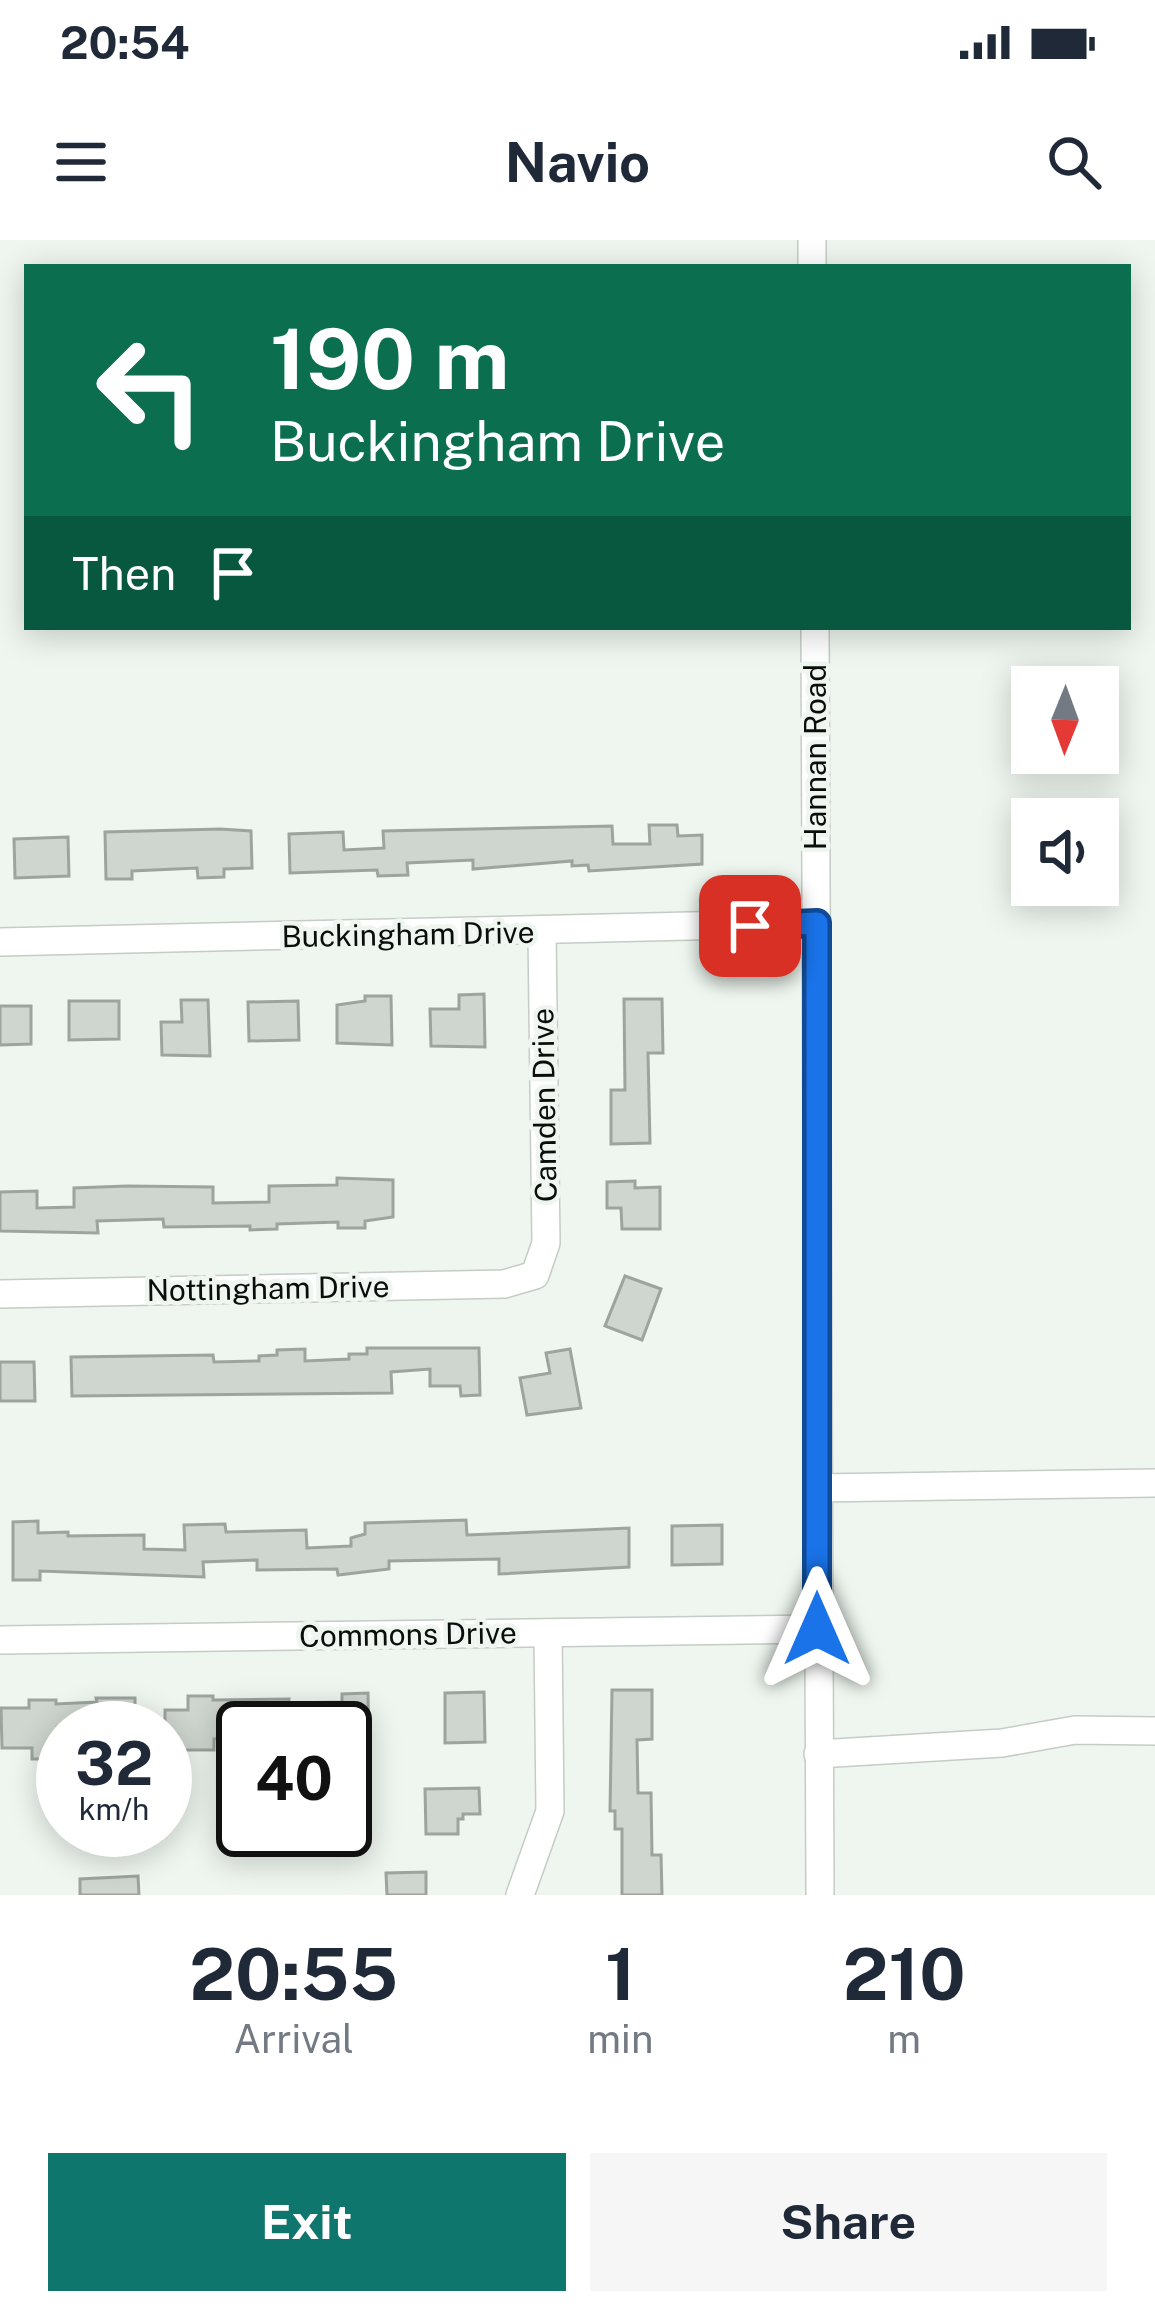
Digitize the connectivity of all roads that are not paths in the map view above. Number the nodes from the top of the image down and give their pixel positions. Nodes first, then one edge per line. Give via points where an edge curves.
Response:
1 (815, 630) edge
2 (817, 923) junction
3 (542, 932) junction
4 (0, 942) edge
5 (535, 1275) joint
6 (0, 1294) edge
7 (1155, 1484) edge
8 (817, 1488) junction
9 (817, 1629) junction
10 (548, 1633) junction
11 (0, 1640) edge
12 (1155, 1731) edge
13 (818, 1754) junction
14 (520, 1895) edge
15 (820, 1895) edge

1 - 2 street, Hannan Road
2 - 3 street, Buckingham Drive
2 - 8 street, Hannan Road
3 - 4 street, Buckingham Drive
3 - 5 street, Camden Drive via 547,1220
5 - 6 street, Nottingham Drive via 504,1284
7 - 8 street
8 - 9 street, Hannan Road
9 - 10 street, Commons Drive
9 - 13 street, Hannan Road
10 - 11 street, Commons Drive
10 - 14 street via 550,1811
12 - 13 street via 1075,1730 1002,1743
13 - 15 street, Hannan Road

